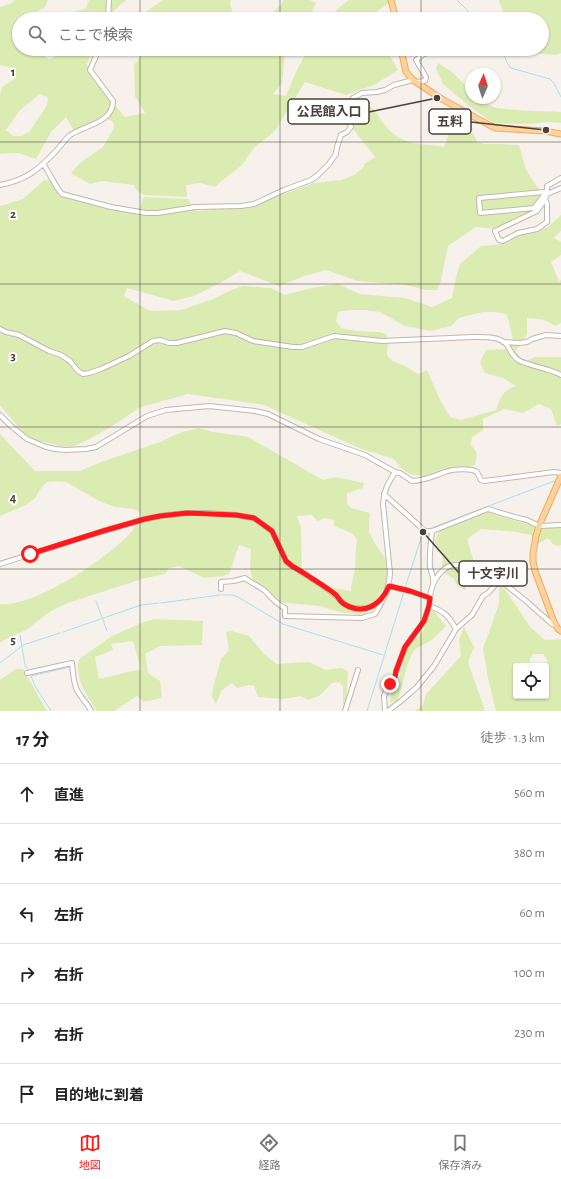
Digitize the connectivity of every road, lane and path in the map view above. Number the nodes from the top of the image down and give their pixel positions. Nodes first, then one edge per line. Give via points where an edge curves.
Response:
1 (109, 0) edge
2 (391, 0) edge
3 (108, 12) edge
4 (394, 12) edge
5 (96, 56) edge
6 (403, 56) edge
7 (421, 56) edge
8 (414, 81) junction
9 (561, 134) edge
10 (43, 164) junction
11 (561, 178) edge
12 (0, 185) edge
13 (561, 188) edge
14 (546, 196) junction
15 (537, 211) junction
16 (546, 217) junction
17 (0, 328) edge
18 (561, 336) edge
19 (503, 342) junction
20 (561, 375) edge
21 (0, 415) edge
22 (395, 472) junction
23 (561, 475) edge
24 (384, 494) junction
25 (561, 525) edge
26 (539, 526) junction
27 (432, 531) junction
28 (0, 564) edge
29 (501, 580) junction
30 (389, 586) junction
31 (432, 587) junction
32 (221, 589) dead end
33 (387, 591) junction
34 (430, 598) junction
35 (429, 606) junction
36 (557, 626) junction
37 (456, 629) junction
38 (561, 631) edge
39 (358, 670) dead end
40 (27, 673) dead end
41 (91, 711) edge
42 (345, 711) edge
43 (386, 711) edge

1 - 3 street
2 - 4 main road
5 - 10 street via 90,70 113,101 111,111 98,123 69,136
6 - 8 main road via 406,72
7 - 8 street via 416,60 426,77 425,81
8 - 9 main road via 495,128
8 - 10 street via 394,85 385,90 366,92 353,98 346,112 351,127 339,137 336,154 329,164 311,180 254,204 195,207 158,213 126,210 62,194
10 - 12 street via 26,177
11 - 14 street via 547,186
13 - 14 street
14 - 14 street via 544,195 534,208 480,214 479,198 544,192
14 - 15 street
14 - 16 street
15 - 16 street
15 - 16 street via 495,231 499,240 503,241 518,233 540,227 546,222
17 - 19 street via 61,355 83,374 129,356 153,341 177,343 225,331 253,341 293,347 302,347 334,336 382,341 473,337
18 - 19 street via 546,335 519,343
19 - 20 street via 516,359
21 - 22 street via 27,439 46,447 65,450 96,447 147,416 166,410 208,406 255,411 273,416 319,439 365,455
22 - 23 street via 414,482 446,472 470,470 477,472 484,481 554,472
22 - 24 street
23 - 26 main road
24 - 27 street via 423,530
24 - 30 street
25 - 26 street
26 - 27 street via 488,509
26 - 36 main road via 533,553 534,565
27 - 31 street
28 - 33 street via 145,519 187,513 236,515 254,518 272,531 286,561 327,588 346,605 356,609 368,608 378,602
29 - 31 street via 492,568 474,570 456,565 445,569
29 - 36 street
29 - 37 street via 483,596 472,615
30 - 33 street
30 - 34 street
31 - 34 street
32 - 33 street via 221,582 246,578 285,608 285,616 362,618 375,614
34 - 35 street
35 - 37 street via 448,615
35 - 43 street via 424,621 405,647 395,677 386,691
36 - 38 main road
37 - 43 street via 434,666 417,687
39 - 42 street
40 - 41 street via 72,663 78,692

